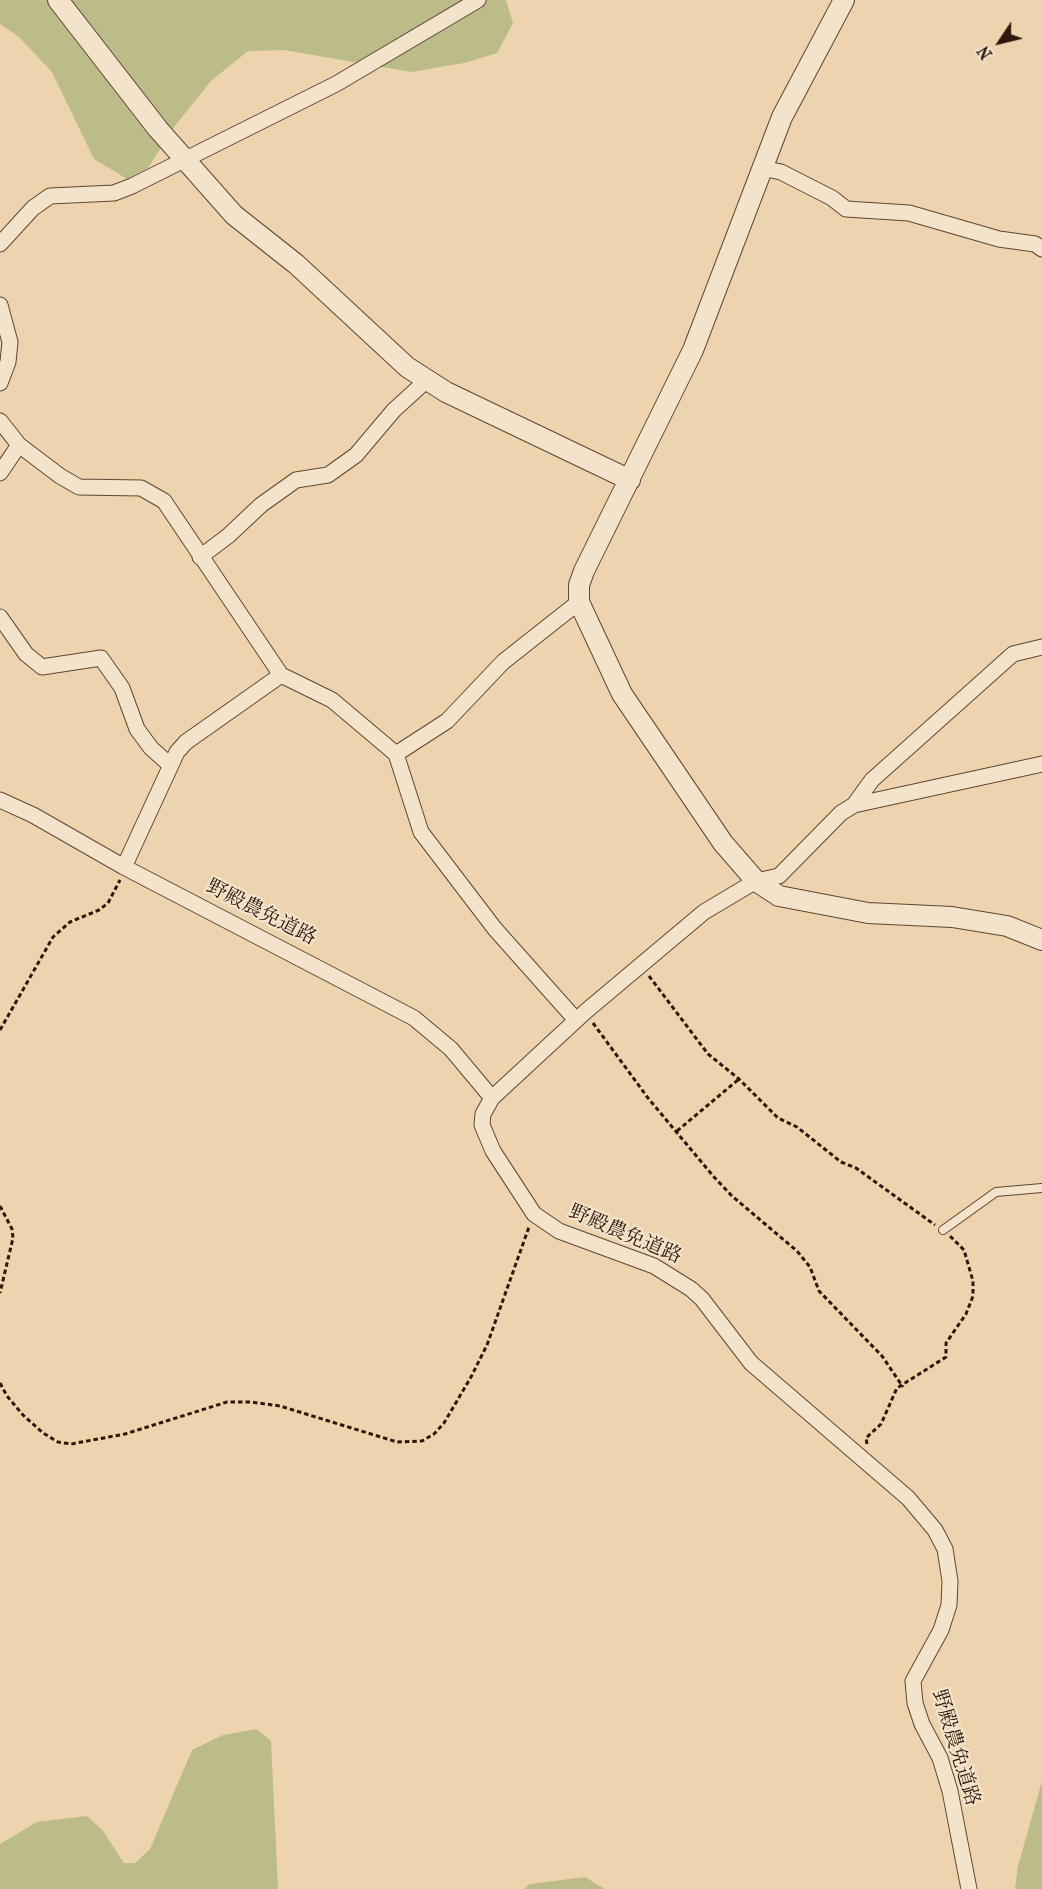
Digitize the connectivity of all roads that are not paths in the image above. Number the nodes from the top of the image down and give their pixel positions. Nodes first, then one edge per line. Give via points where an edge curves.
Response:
1 (58, 0) edge
2 (478, 0) edge
3 (844, 0) edge
4 (183, 158) junction
5 (762, 168) junction
6 (0, 244) edge
7 (1042, 249) edge
8 (0, 305) edge
9 (427, 380) junction
10 (0, 383) edge
11 (0, 421) edge
12 (19, 446) junction
13 (0, 473) edge
14 (630, 480) junction
15 (200, 557) junction
16 (579, 602) junction
17 (0, 617) edge
18 (1042, 647) edge
19 (281, 675) junction
20 (396, 754) junction
21 (1042, 764) edge
22 (170, 765) junction
23 (0, 800) edge
24 (854, 805) junction
25 (124, 867) junction
26 (756, 881) junction
27 (1042, 940) edge
28 (580, 1016) junction
29 (492, 1098) junction
30 (1042, 1188) edge
31 (943, 1230) road end
32 (969, 1889) edge

1 - 4 street
2 - 4 street via 336,84
3 - 5 street via 782,117
4 - 6 street via 114,192 50,196 20,220
4 - 9 street via 234,215 303,271 407,367
5 - 7 street via 781,172 846,209 909,213
5 - 14 street via 693,350
8 - 10 street via 10,342
9 - 14 street
9 - 15 street via 394,410 356,455 327,475 296,480
11 - 12 street
12 - 13 street
12 - 15 street via 79,487 141,488 157,496 178,519
14 - 16 street via 579,585
15 - 19 street
16 - 20 street via 503,662 447,721
16 - 26 street via 622,693 723,843
17 - 22 street via 26,654 42,667 101,658 122,688 137,729
18 - 24 street via 1013,654 872,780
19 - 20 street via 332,700
19 - 22 street via 186,742
20 - 28 street via 421,832 495,929
21 - 24 street
22 - 25 street
23 - 25 street, 野殿農免道路
24 - 26 street via 841,813 779,876
25 - 29 street, 野殿農免道路 via 414,1018 451,1049
26 - 27 street via 779,896 868,913 952,916 1007,926
26 - 28 street via 704,912
28 - 29 street
29 - 32 street, 野殿農免道路 via 483,1114 485,1135 534,1214 559,1231 654,1266 691,1289 751,1363 908,1498 936,1530 945,1550 949,1605 941,1630 913,1681 915,1703 950,1791
30 - 31 lane via 996,1192

